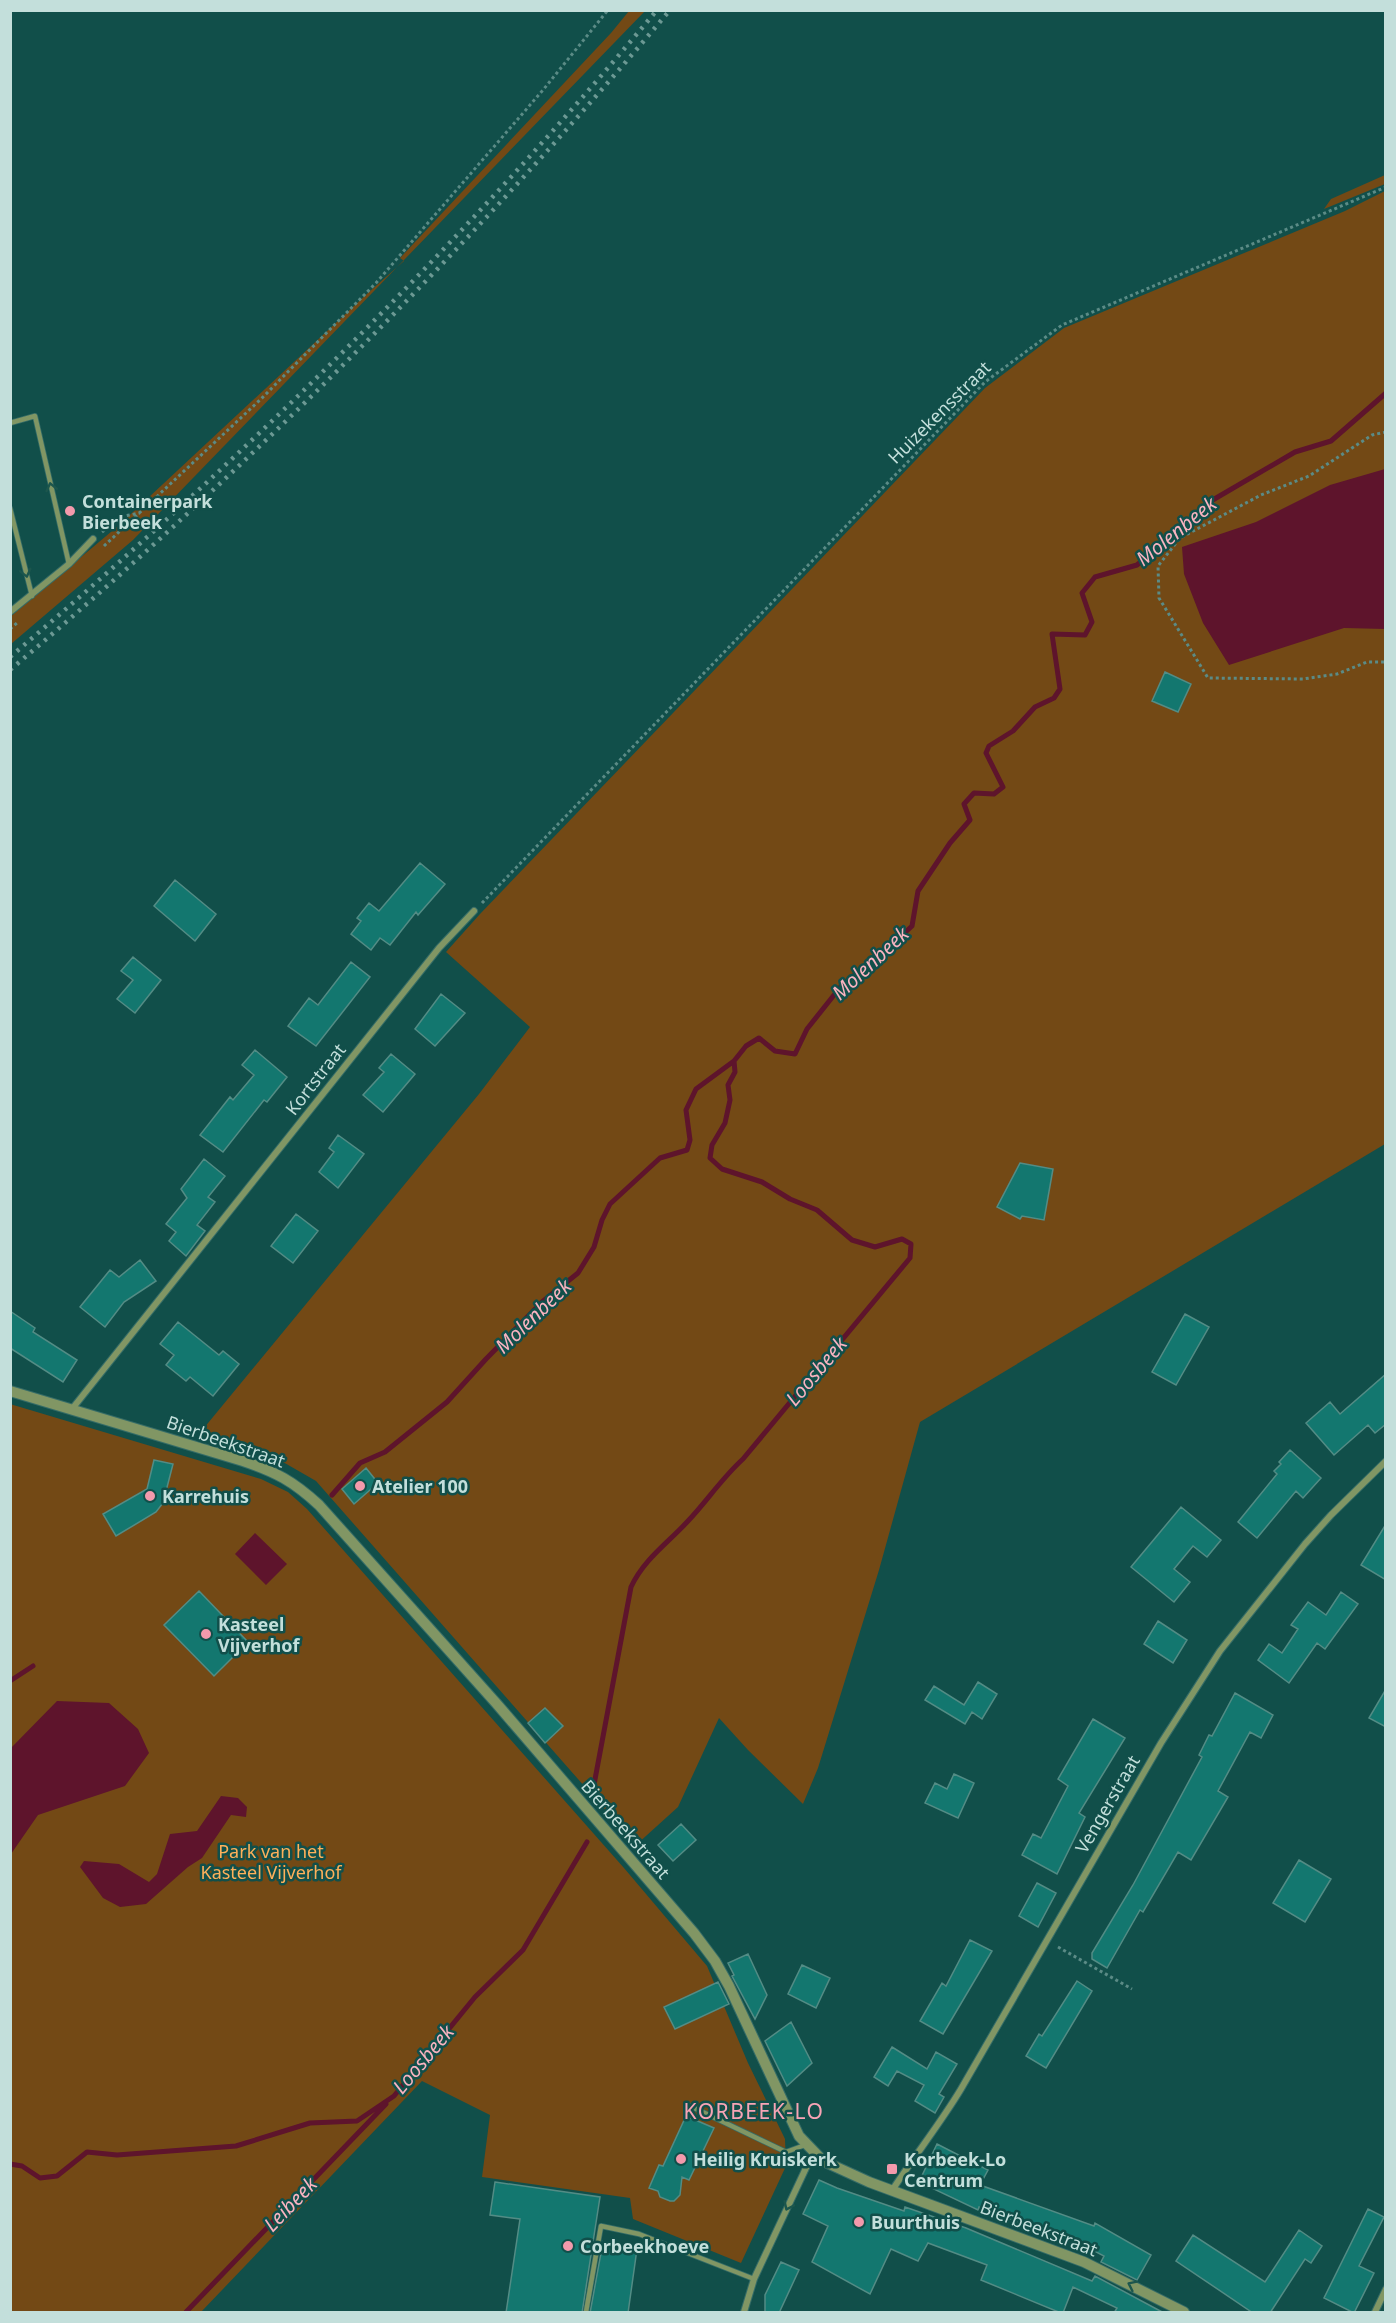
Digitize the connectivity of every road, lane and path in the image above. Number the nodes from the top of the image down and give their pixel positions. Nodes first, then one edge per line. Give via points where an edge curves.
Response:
1 (608, 10) edge
2 (1386, 187) edge
3 (10, 423) edge
4 (1386, 432) edge
5 (10, 508) edge
6 (93, 539) joint
7 (69, 564) junction
8 (32, 596) junction
9 (10, 612) edge
10 (1386, 662) edge
11 (474, 911) joint
12 (10, 1391) edge
13 (72, 1409) junction
14 (1386, 1461) edge
15 (1046, 1940) junction
16 (1132, 1989) dead end
17 (688, 2105) dead end
18 (809, 2149) junction
19 (893, 2189) junction
20 (754, 2279) junction
21 (1386, 2289) edge
22 (586, 2313) edge
23 (744, 2313) edge
24 (1184, 2313) edge
25 (1375, 2313) edge

1 - 6 path via 376,283 142,512 124,516
2 - 11 path, Huizekensstraat via 1062,325 985,382
7 -> 3 lane via 35,416
4 - 10 path via 1372,435 1309,476 1260,495 1180,538 1158,566 1159,598 1208,678 1303,679 1337,674 1367,662
5 -> 8 lane
6 - 7 street
7 - 8 street
8 - 9 street
11 - 13 street, Kortstraat via 432,957
12 - 13 street, Bierbeekstraat
13 - 18 street, Bierbeekstraat via 279,1473 319,1505 694,1933 729,1986 799,2136
14 - 15 street, Vengerstraat via 1312,1537 1220,1651 1161,1743
15 - 16 path
15 - 19 street, Vengerstraat via 944,2117
17 - 18 lane via 786,2152
18 - 19 street, Bierbeekstraat via 834,2168
18 -> 20 street
24 -> 19 street, Bierbeekstraat via 1084,2262
20 - 22 lane via 639,2234 601,2226
20 - 23 street
21 - 25 street

